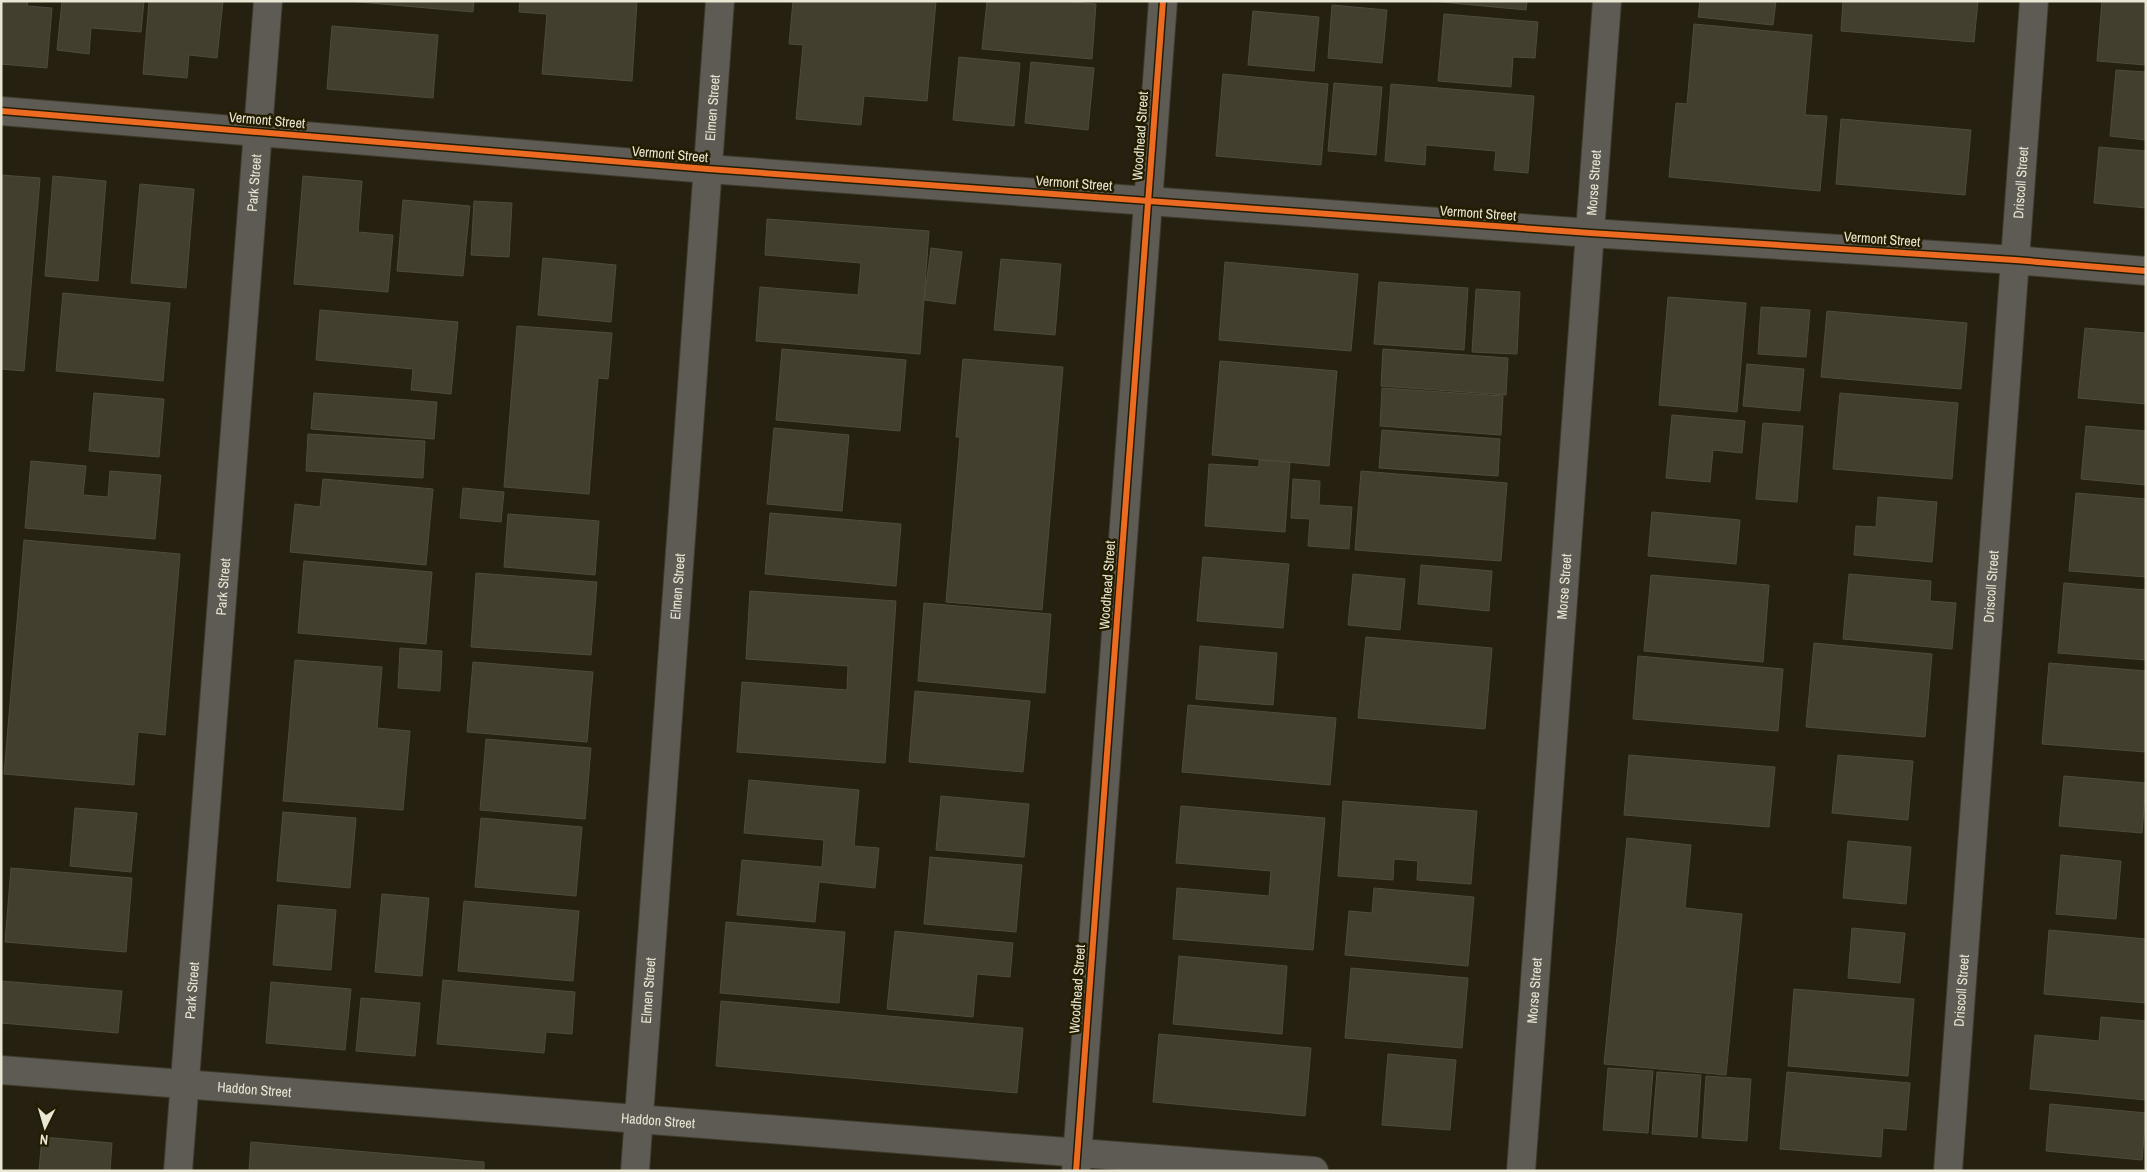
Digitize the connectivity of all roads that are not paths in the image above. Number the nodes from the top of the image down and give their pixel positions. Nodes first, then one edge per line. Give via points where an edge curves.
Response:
1 (268, 1) edge
2 (720, 1) edge
3 (1163, 1) edge
4 (1607, 1) edge
5 (2034, 1) edge
6 (1, 111) edge
7 (258, 131) junction
8 (708, 169) junction
9 (1148, 201) junction
10 (1590, 233) junction
11 (2015, 260) junction
12 (2146, 271) edge
13 (1, 1070) edge
14 (184, 1085) junction
15 (639, 1120) junction
16 (1077, 1162) edge
17 (178, 1171) edge
18 (636, 1171) edge
19 (1314, 1171) edge
20 (1521, 1171) edge
21 (1948, 1171) edge

1 - 7 street, Park Street
2 - 8 street, Elmen Street
3 - 9 street, Woodhead Street
4 - 10 street, Morse Street
5 - 11 street, Driscoll Street
6 - 7 street, Vermont Street
7 - 8 street, Vermont Street
7 - 14 street, Park Street
8 - 9 street, Vermont Street
8 - 15 street, Elmen Street
9 - 10 street, Vermont Street
9 - 16 street, Woodhead Street
10 - 11 street, Vermont Street
10 - 20 street, Morse Street
11 - 12 street, Vermont Street
11 - 21 street, Driscoll Street
13 - 14 street, Haddon Street
14 - 15 street, Haddon Street
14 - 17 street, Park Street
15 - 16 street, Haddon Street
15 - 18 street, Elmen Street
16 - 19 street, Haddon Street

